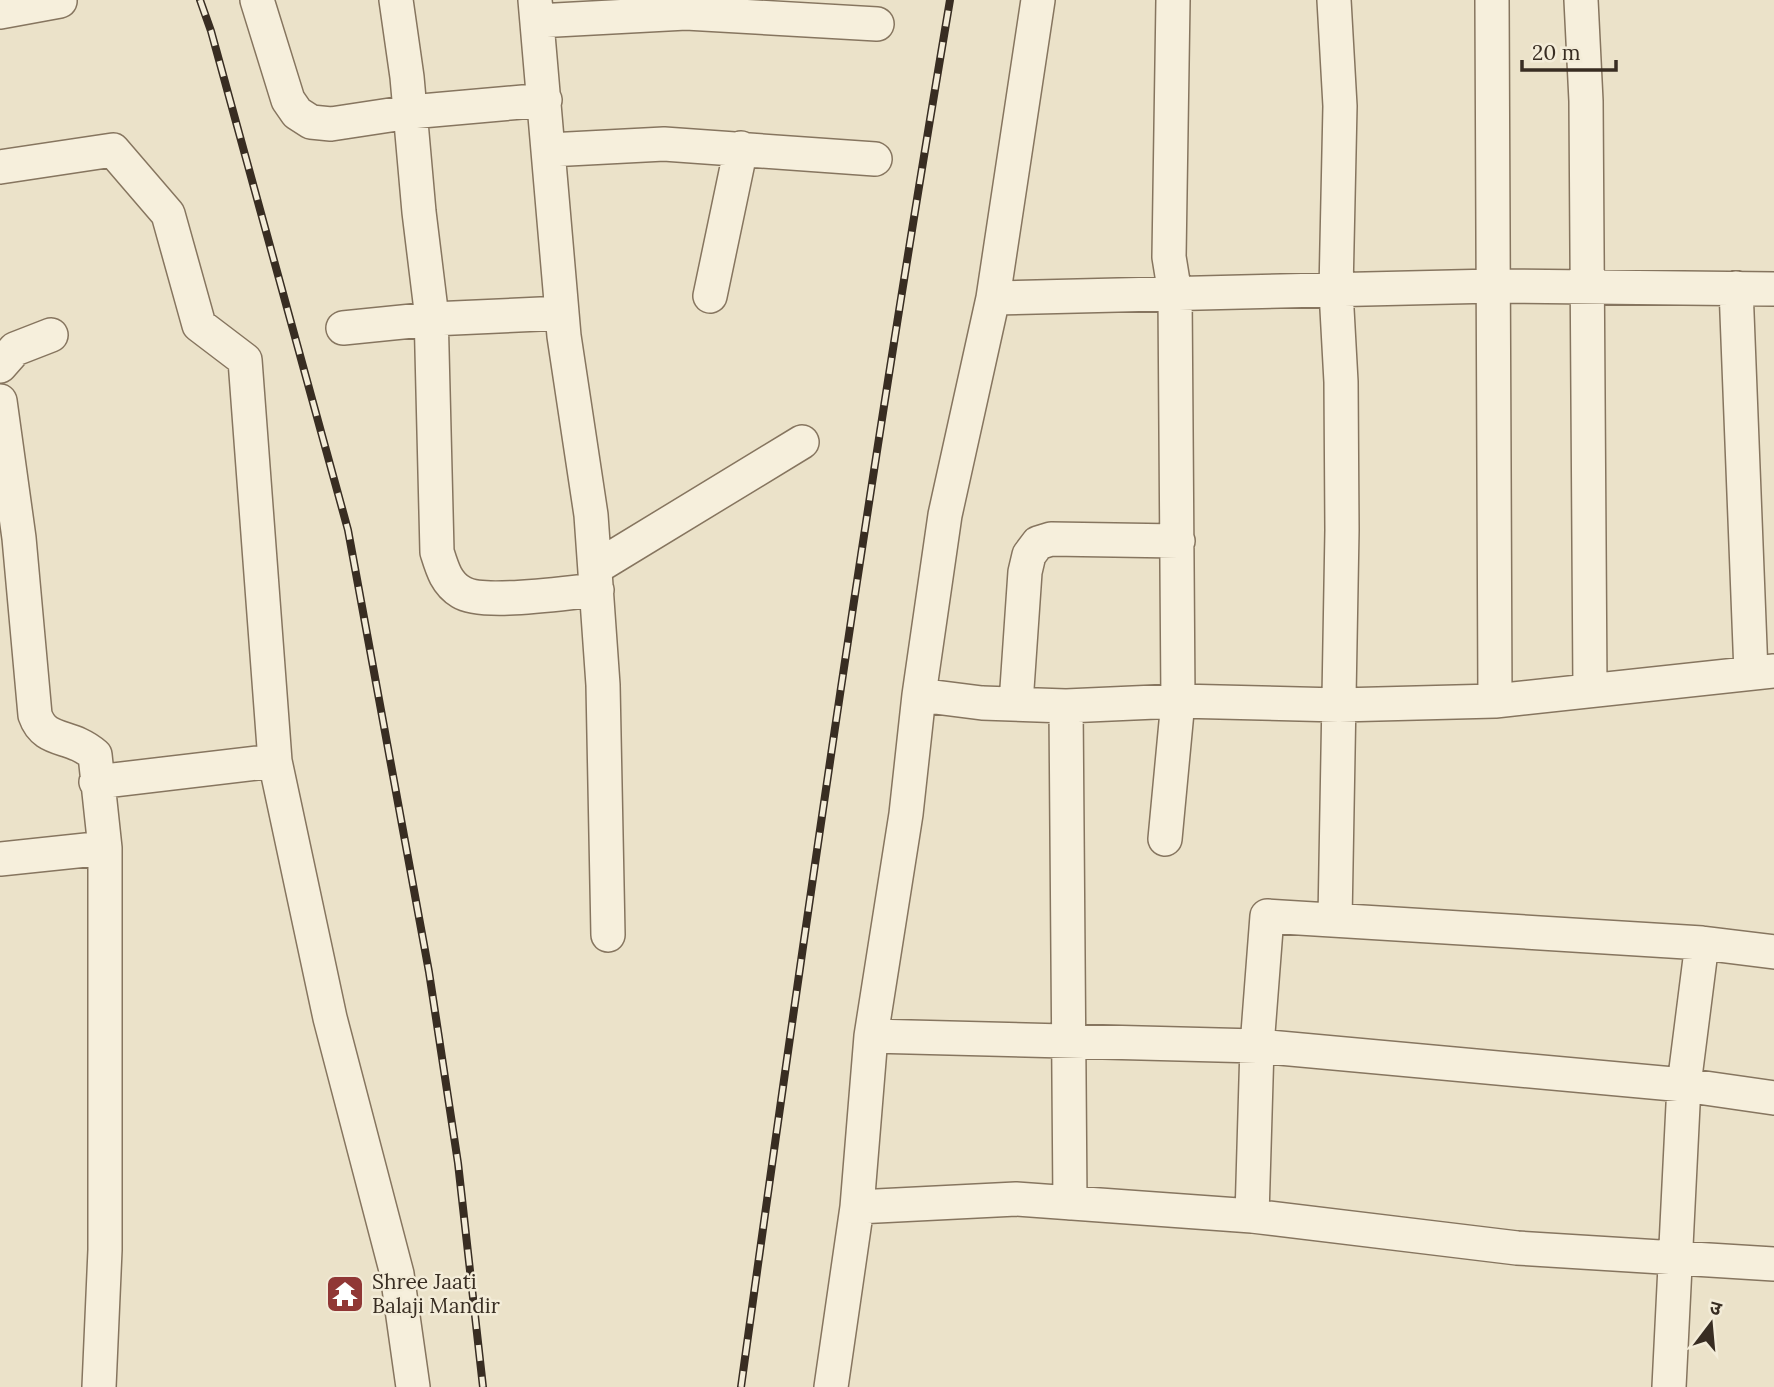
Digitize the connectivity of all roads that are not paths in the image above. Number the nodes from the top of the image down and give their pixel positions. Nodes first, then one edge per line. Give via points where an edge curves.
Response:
1 (257, 0) edge
2 (396, 0) edge
3 (1038, 0) edge
4 (1173, 0) edge
5 (1334, 0) edge
6 (1492, 0) edge
7 (1581, 0) edge
8 (60, 1) edge
9 (685, 6) edge
10 (536, 10) edge
11 (0, 12) edge
12 (877, 24) dead end
13 (545, 100) junction
14 (410, 112) junction
15 (741, 148) junction
16 (550, 150) junction
17 (875, 159) dead end
18 (0, 167) edge
19 (1494, 286) junction
20 (1586, 286) junction
21 (1736, 288) junction
22 (1774, 289) edge
23 (1336, 290) junction
24 (1175, 294) junction
25 (710, 296) dead end
26 (992, 298) junction
27 (562, 313) junction
28 (432, 318) junction
29 (344, 328) dead end
30 (51, 335) dead end
31 (0, 366) edge
32 (0, 401) edge
33 (802, 442) dead end
34 (1178, 541) junction
35 (596, 579) junction
36 (1762, 672) edge
37 (1590, 690) junction
38 (919, 695) junction
39 (1178, 701) junction
40 (1495, 701) junction
41 (1016, 703) junction
42 (1339, 705) junction
43 (1066, 706) junction
44 (275, 761) junction
45 (96, 782) junction
46 (1165, 839) dead end
47 (105, 848) junction
48 (0, 859) edge
49 (1335, 920) junction
50 (608, 935) dead end
51 (1702, 943) junction
52 (1774, 952) edge
53 (871, 1035) junction
54 (1068, 1040) junction
55 (1257, 1046) junction
56 (1684, 1085) junction
57 (1774, 1098) edge
58 (1070, 1203) junction
59 (858, 1207) junction
60 (1252, 1216) junction
61 (1675, 1257) junction
62 (1774, 1264) edge
63 (99, 1387) edge
64 (413, 1387) edge
65 (831, 1387) edge
66 (1669, 1387) edge

1 - 14 street via 296,113 311,122 331,124
2 - 14 street
3 - 26 street
4 - 24 street via 1169,257
5 - 23 street via 1340,106
6 - 19 street
7 - 20 street
8 - 11 street
9 - 10 street
9 - 12 street
10 - 13 street
13 - 14 street
13 - 16 street
14 - 28 street
15 - 16 street via 664,144
15 - 17 street
15 - 25 street
16 - 27 street
18 - 44 street via 113,150 168,214 199,325 245,360
19 - 20 street
19 - 23 street
19 - 40 street
20 - 21 street
20 - 37 street
21 - 22 street
21 - 36 street
23 - 24 street
23 - 42 street via 1342,503
24 - 26 street
24 - 34 street
26 - 38 street via 945,515
27 - 28 street
27 - 35 street via 592,515
28 - 29 street
28 - 35 street via 437,552 445,577 462,593 483,599
30 - 31 street via 15,349
32 - 45 street via 19,538 34,715 40,729 82,744 95,755
33 - 35 street
34 - 39 street
34 - 41 street via 1038,542 1025,572
35 - 50 street
36 - 37 street
37 - 40 street
38 - 41 street
38 - 53 street via 906,814
39 - 42 street
39 - 43 street
39 - 46 street
40 - 42 street
41 - 43 street
42 - 49 street
43 - 54 street
44 - 45 street
44 - 64 street via 330,1018 397,1274
45 - 47 street
47 - 48 street
47 - 63 street
49 - 51 street
49 - 55 street via 1267,916
51 - 52 street
51 - 56 street
53 - 54 street
53 - 59 street
54 - 55 street
54 - 58 street
55 - 56 street
55 - 60 street
56 - 57 street
56 - 61 street
58 - 59 street via 1016,1199
58 - 60 street
59 - 65 street
60 - 61 street via 1517,1248
61 - 62 street
61 - 66 street

